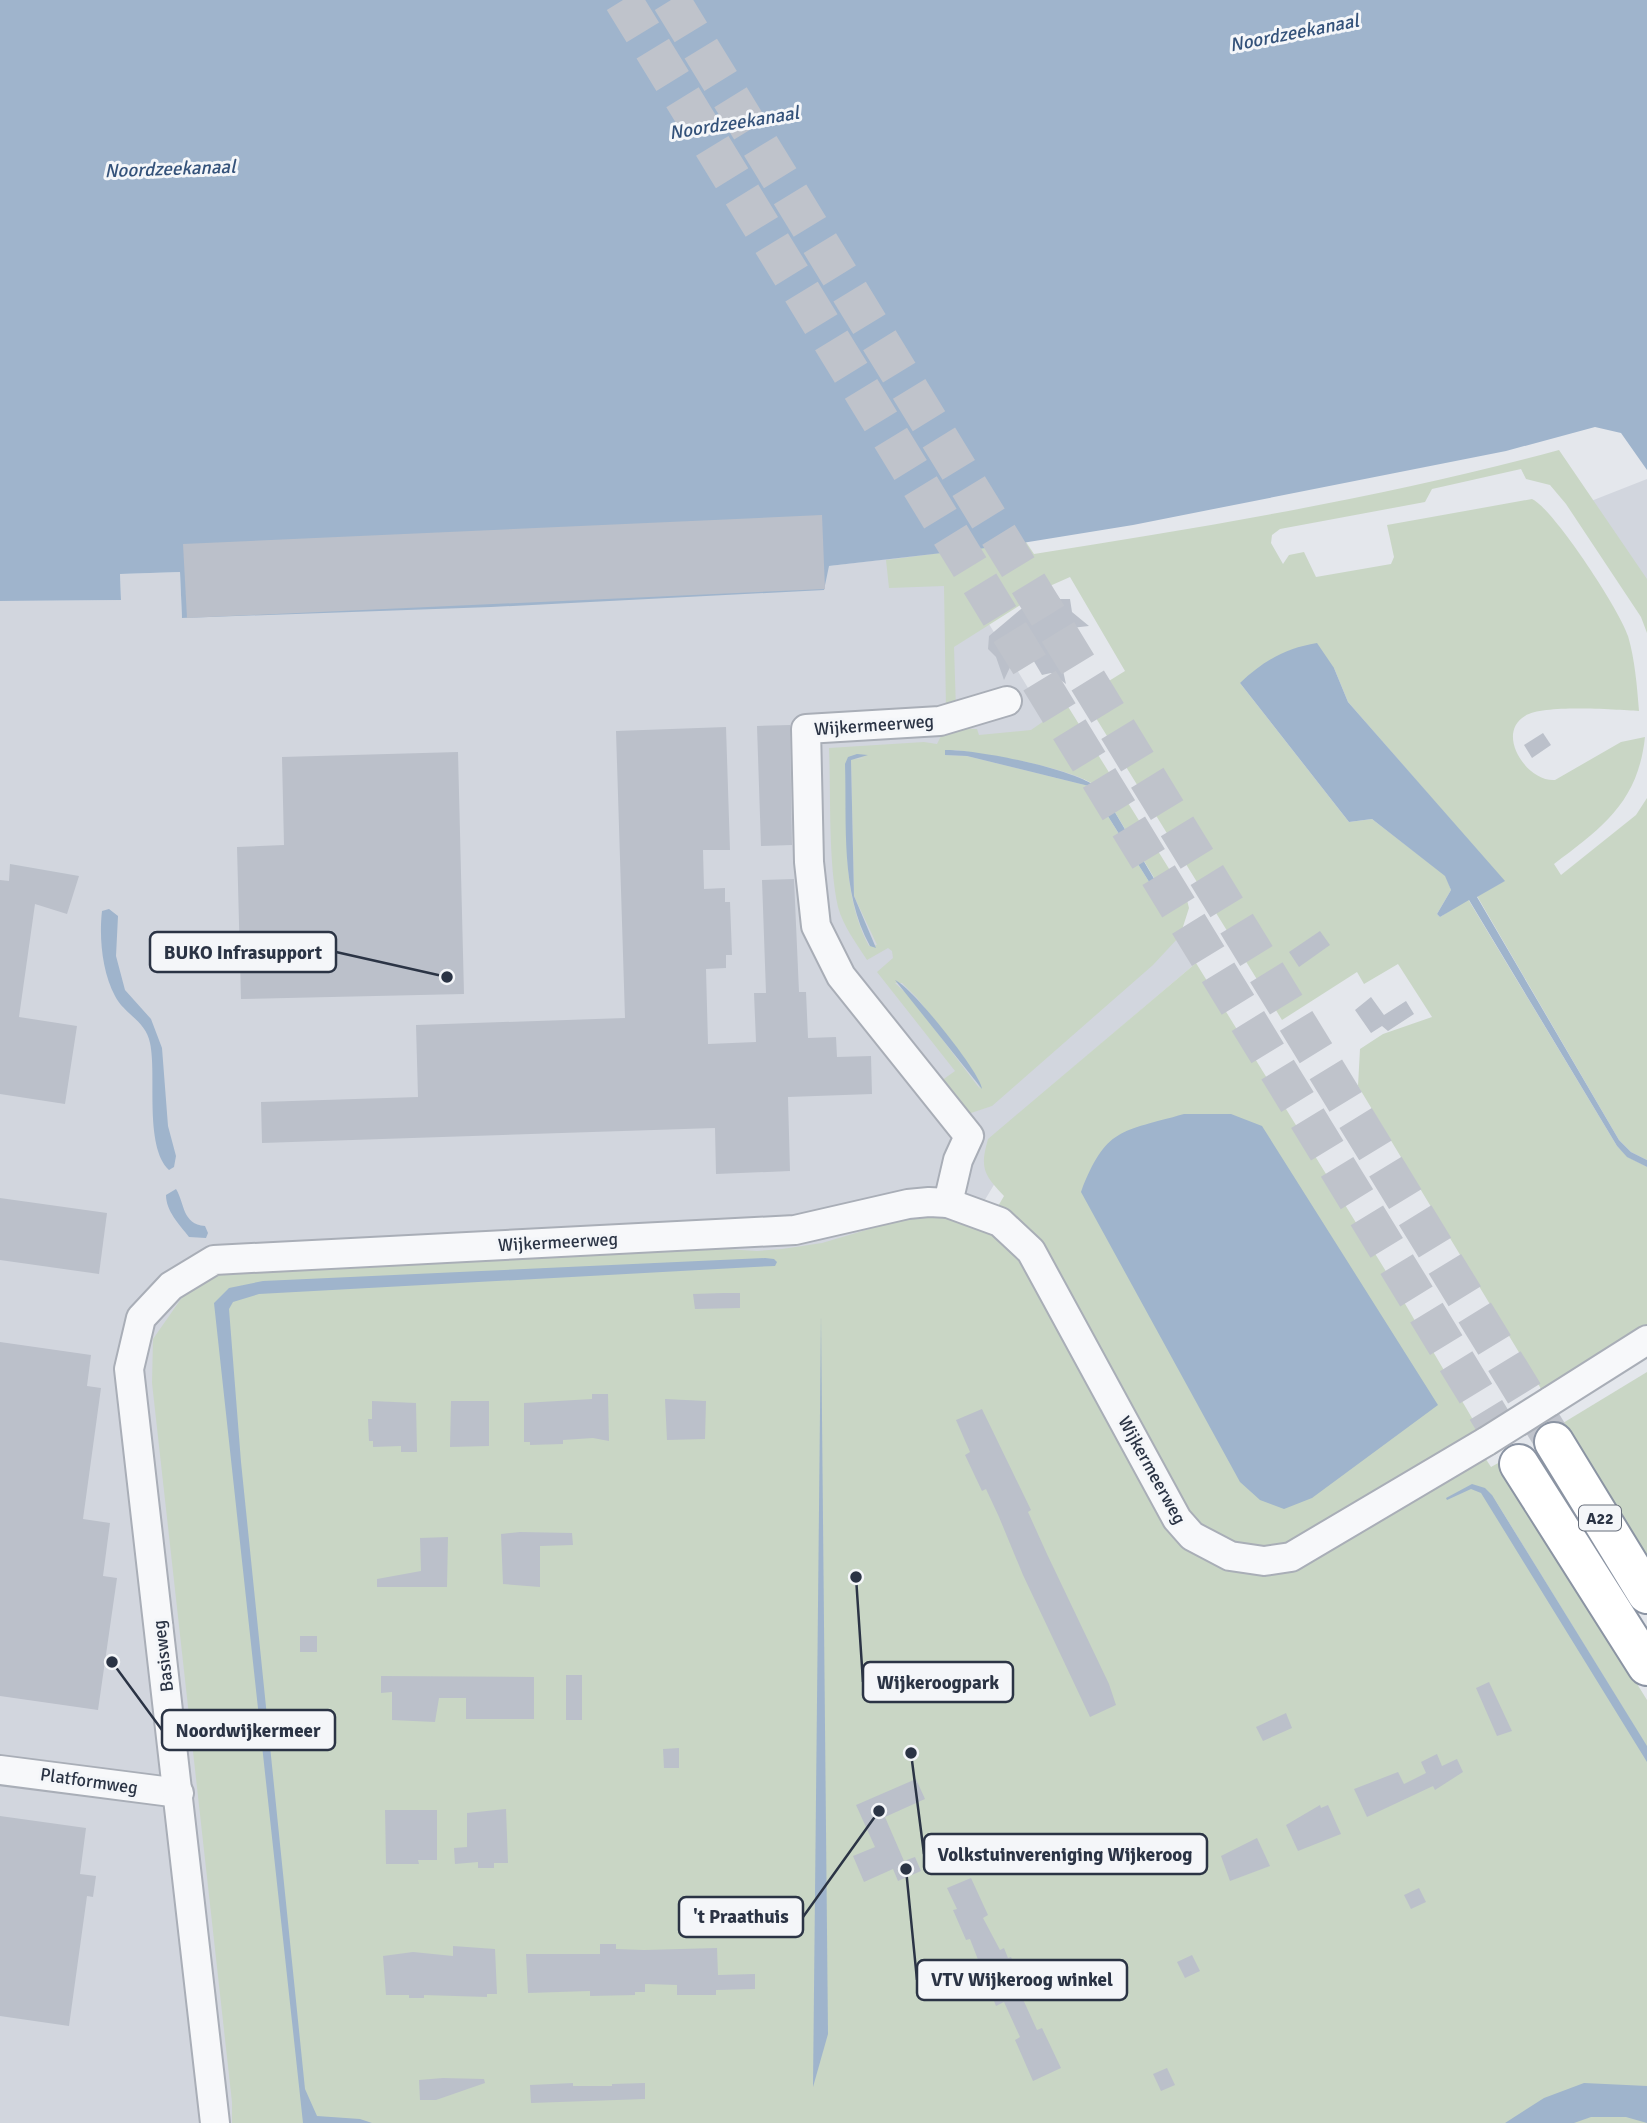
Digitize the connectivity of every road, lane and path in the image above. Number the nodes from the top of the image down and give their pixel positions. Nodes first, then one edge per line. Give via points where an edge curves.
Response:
1 (1007, 701) dead end
2 (948, 1203) junction
3 (172, 1286) joint
4 (1647, 1340) edge
5 (1554, 1442) tunnel mouth
6 (1520, 1464) tunnel mouth
7 (1647, 1594) edge
8 (1647, 1666) edge
9 (0, 1770) edge
10 (179, 1793) junction
11 (215, 2123) edge

1 - 2 street, Wijkermeerweg via 940,721 806,729 809,862 816,926 841,976 969,1136
2 - 3 street, Wijkermeerweg via 908,1203 794,1230 214,1261
2 - 4 street, Wijkermeerweg, bridge via 1000,1222 1031,1251 1177,1519 1210,1548 1248,1560 1291,1557
3 - 10 street, Basisweg via 141,1318 129,1368
5 - 7 highway, A22
6 - 8 highway, A22
9 - 10 street, Platformweg
10 - 11 street, Basisweg

